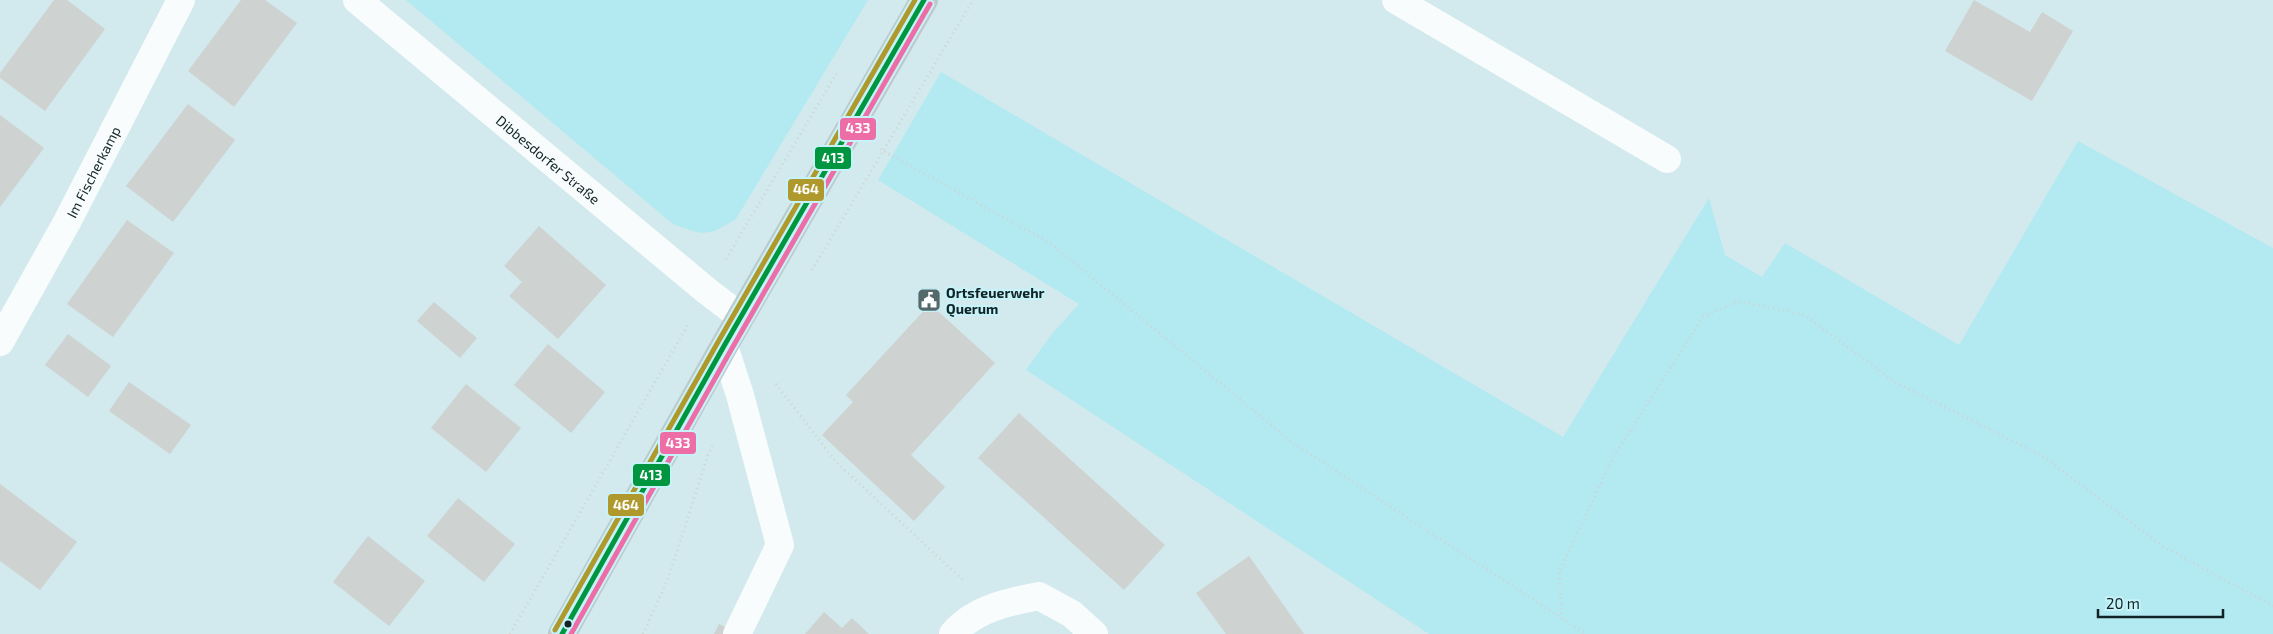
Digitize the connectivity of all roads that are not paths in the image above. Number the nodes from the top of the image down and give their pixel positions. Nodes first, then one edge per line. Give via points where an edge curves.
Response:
1 (181, 0) edge
2 (357, 0) edge
3 (924, 0) edge
4 (1396, 0) edge
5 (1667, 159) dead end
6 (741, 317) junction
7 (0, 342) edge
8 (724, 346) junction
9 (562, 634) edge
10 (737, 634) edge
11 (952, 634) edge
12 (1094, 634) edge

1 - 7 street, Im Fischerkamp
2 - 6 street, Dibbesdorfer Straße
3 - 6 main road
4 - 5 street
6 - 8 main road
8 - 9 main road
8 - 10 street via 780,545
11 - 12 street via 977,615 1005,603 1039,596 1072,614

